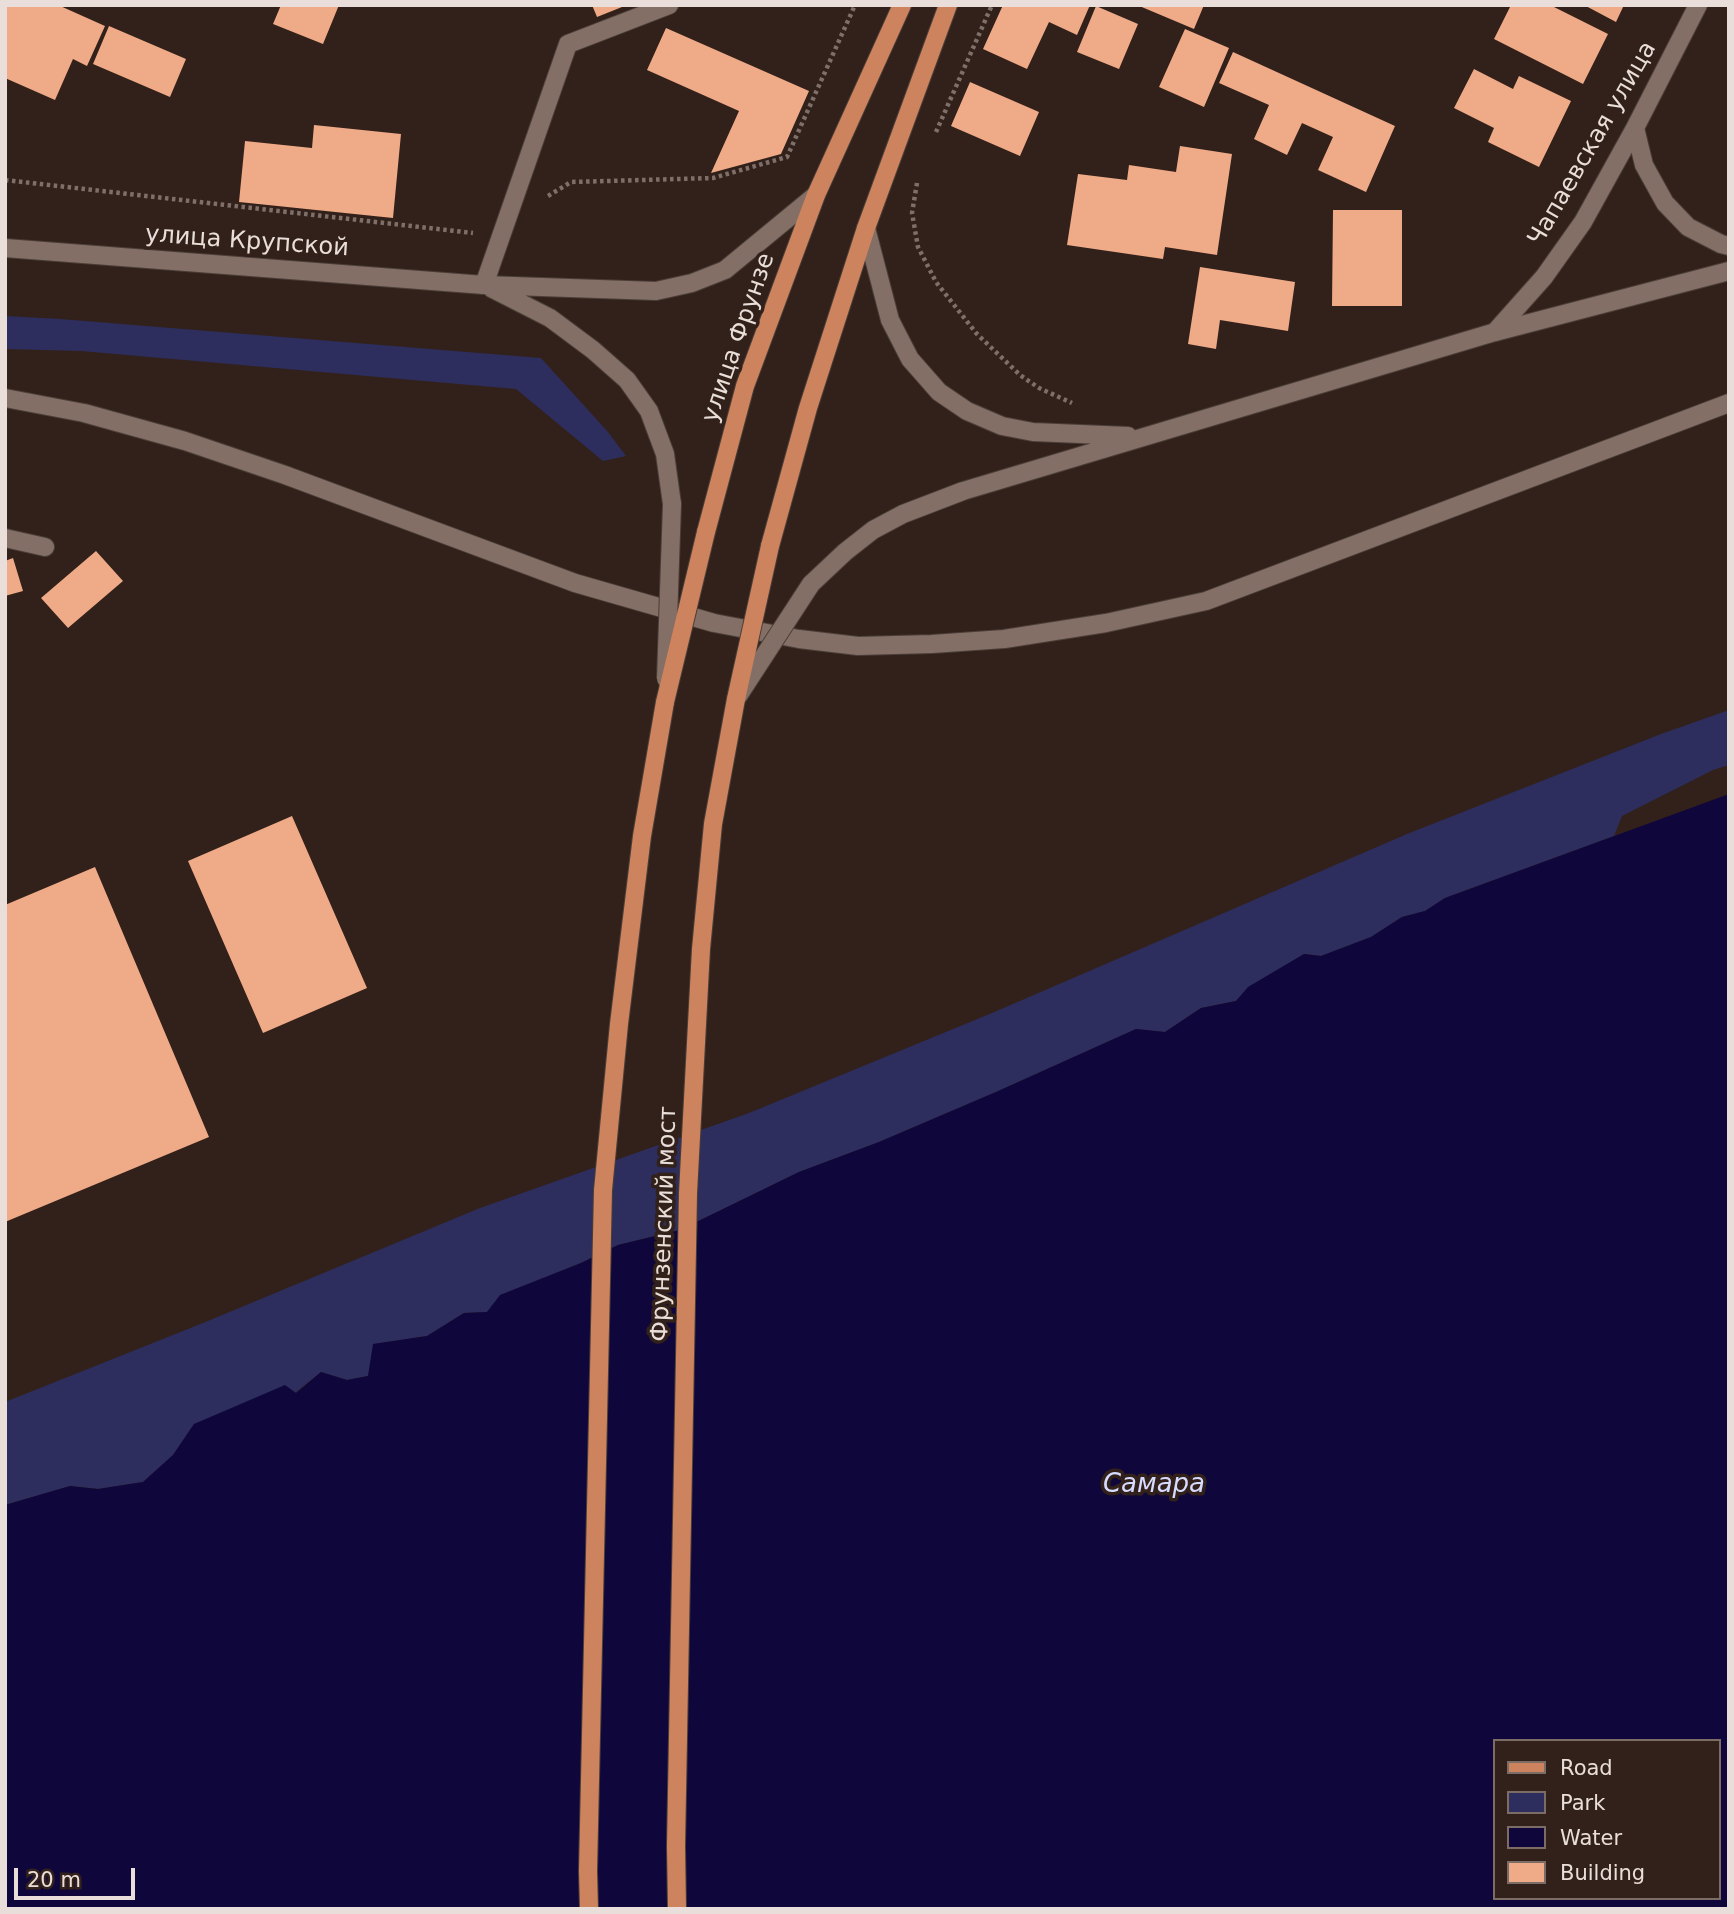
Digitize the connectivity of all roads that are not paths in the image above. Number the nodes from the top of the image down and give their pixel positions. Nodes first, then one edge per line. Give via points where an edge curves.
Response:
1 (669, 5) edge
2 (902, 5) edge
3 (948, 5) edge
4 (1698, 5) edge
5 (1635, 128) junction
6 (816, 195) junction
7 (866, 228) junction
8 (1729, 246) edge
9 (5, 248) edge
10 (1729, 271) edge
11 (484, 285) junction
12 (1495, 332) junction
13 (5, 398) edge
14 (1729, 403) edge
15 (1142, 437) junction
16 (5, 538) edge
17 (45, 547) dead end
18 (736, 699) junction
19 (665, 702) junction
20 (589, 1909) edge
21 (677, 1909) edge

1 - 11 main road via 568,44
2 - 6 main road, улица Фрунзе
3 - 7 main road
4 - 5 main road, Чапаевская улица
5 - 8 main road via 1644,164 1665,202 1688,227
5 - 12 main road, Чапаевская улица via 1583,222 1544,277
6 - 11 main road, улица Крупской via 725,270 692,283 656,291
6 - 19 main road, улица Фрунзе, bridge via 745,386
7 - 15 main road via 890,320 910,359 939,392 1002,426 1033,432
7 - 18 main road, Фрунзенский мост, bridge via 807,408
9 - 11 main road, улица Крупской
10 - 12 main road
11 - 19 main road, bridge via 550,318 593,350 626,380 649,411 665,454 672,504
12 - 15 main road
13 - 14 main road via 84,413 185,441 575,583 714,623 858,646 1004,639 1206,601
15 - 18 main road, bridge via 964,491 873,530 811,584
16 - 17 main road
18 - 21 main road, Фрунзенский мост via 713,824 701,948 688,1192
19 - 20 main road via 642,836 603,1190

